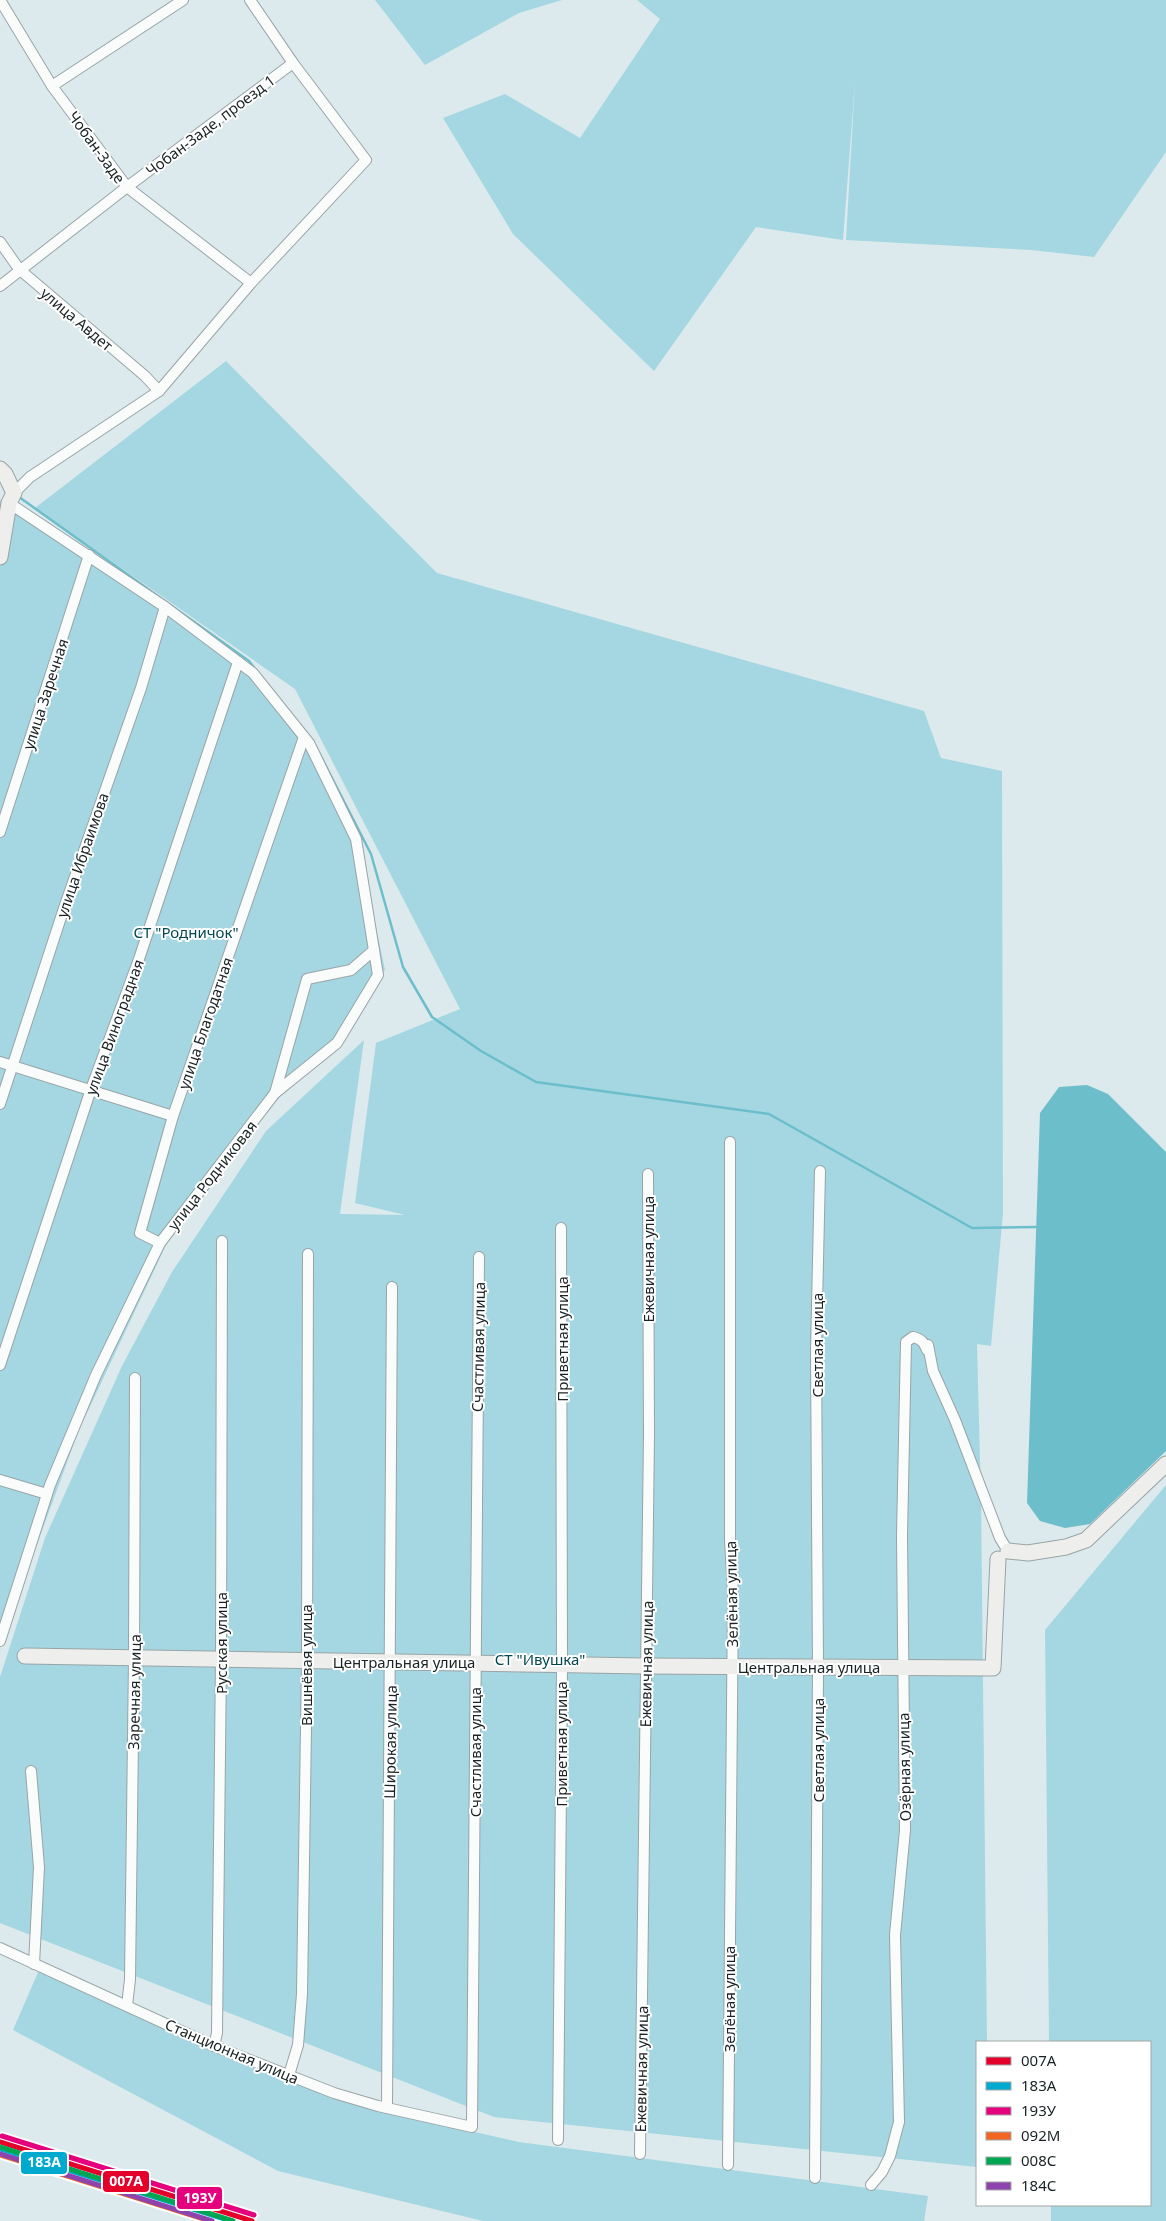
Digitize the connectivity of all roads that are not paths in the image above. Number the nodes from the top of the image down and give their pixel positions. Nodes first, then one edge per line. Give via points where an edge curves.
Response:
1 (0, 0) edge
2 (183, 0) edge
3 (250, 0) edge
4 (294, 63) junction
5 (52, 86) junction
6 (127, 187) junction
7 (0, 242) edge
8 (19, 269) junction
9 (251, 283) junction
10 (0, 286) edge
11 (160, 391) junction
12 (0, 469) edge
13 (12, 498) junction
14 (89, 555) junction
15 (0, 557) edge
16 (166, 607) junction
17 (238, 662) junction
18 (304, 737) junction
19 (0, 832) edge
20 (374, 950) junction
21 (0, 1062) edge
22 (13, 1066) junction
23 (91, 1089) junction
24 (276, 1093) junction
25 (0, 1104) edge
26 (173, 1116) junction
27 (730, 1142) dead end
28 (820, 1171) dead end
29 (648, 1174) dead end
30 (561, 1228) dead end
31 (222, 1241) dead end
32 (160, 1243) junction
33 (308, 1254) dead end
34 (479, 1257) dead end
35 (392, 1287) dead end
36 (928, 1339) dead end
37 (927, 1350) junction
38 (0, 1365) edge
39 (135, 1378) dead end
40 (1166, 1464) edge
41 (0, 1480) edge
42 (47, 1494) junction
43 (1003, 1555) junction
44 (0, 1641) edge
45 (25, 1656) dead end
46 (134, 1658) junction
47 (221, 1659) junction
48 (306, 1661) junction
49 (391, 1663) junction
50 (475, 1663) junction
51 (562, 1664) junction
52 (646, 1666) junction
53 (732, 1667) junction
54 (818, 1667) junction
55 (904, 1667) junction
56 (31, 1770) dead end
57 (0, 1948) edge
58 (34, 1964) junction
59 (127, 2006) junction
60 (214, 2046) junction
61 (289, 2075) junction
62 (387, 2108) junction
63 (472, 2126) joint
64 (558, 2140) dead end
65 (640, 2154) dead end
66 (728, 2165) dead end
67 (815, 2178) dead end
68 (871, 2185) dead end

1 - 5 street, Чобан-Заде
2 - 5 street
3 - 4 street
4 - 6 street, Чобан-Заде, проезд 1
4 - 9 street via 366,160
5 - 6 street, Чобан-Заде
6 - 8 street, Чобан-Заде, проезд 1
6 - 9 street, Чобан-Заде
7 - 8 street, улица Авдет
8 - 10 street, Чобан-Заде, проезд 1
8 - 11 street, улица Авдет
9 - 11 street
11 - 13 street via 30,477
12 - 13 street via 5,474
13 - 14 street, улица Родниковая
13 - 15 street
14 - 16 street, улица Родниковая
14 - 19 street, улица Заречная
16 - 17 street, улица Родниковая
16 - 22 street, улица Ибраимова
17 - 18 street, улица Родниковая via 253,672
17 - 23 street, улица Виноградная via 139,959
18 - 20 street, улица Родниковая via 356,839
18 - 26 street, улица Благодатная
20 - 24 street, улица Родниковая via 378,975 337,1043
20 - 24 street via 351,970 307,978
21 - 22 street
22 - 23 street
22 - 25 street, улица Ибраимова
23 - 26 street
23 - 38 street, улица Виноградная
24 - 32 street, улица Родниковая
26 - 32 street, улица Благодатная via 140,1232
27 - 53 street, Зелёная улица
28 - 54 street, Светлая улица via 816,1351
29 - 52 street, Ежевичная улица
30 - 51 street, Приветная улица
31 - 47 street, Русская улица
32 - 42 street, улица Родниковая via 96,1375
33 - 48 street, Вишнёвая улица
34 - 50 street, Счастливая улица
35 - 49 street, Широкая улица
36 - 37 street
37 - 43 street
37 - 55 street, Озёрная улица via 918,1338 913,1337 906,1342 902,1536
39 - 46 street, Заречная улица
40 - 43 street via 1086,1540
41 - 42 street
42 - 44 street, улица Родниковая
43 - 55 street, Центральная улица via 996,1584 993,1668
45 - 46 street, Центральная улица
46 - 47 street, Центральная улица
46 - 59 street, Заречная улица
47 - 48 street, Центральная улица
47 - 60 street, Русская улица via 217,2033
48 - 49 street, Центральная улица
48 - 61 street, Вишнёвая улица via 302,1994 298,2045
49 - 50 street, Центральная улица
49 - 62 street, Широкая улица
50 - 51 street, Центральная улица
50 - 63 street, Счастливая улица
51 - 52 street, Центральная улица
51 - 64 street, Приветная улица
52 - 53 street, Центральная улица
52 - 65 street, Ежевичная улица
53 - 54 street, Центральная улица
53 - 66 street, Зелёная улица
54 - 55 street, Центральная улица
54 - 67 street, Светлая улица
55 - 68 street, Озёрная улица via 905,1830 895,1935 899,2122 890,2156
56 - 58 street via 39,1868
57 - 58 street, Станционная улица
58 - 59 street, Станционная улица
59 - 60 street, Станционная улица
60 - 61 street, Станционная улица
61 - 62 street, Станционная улица via 334,2093
62 - 63 street, Станционная улица

